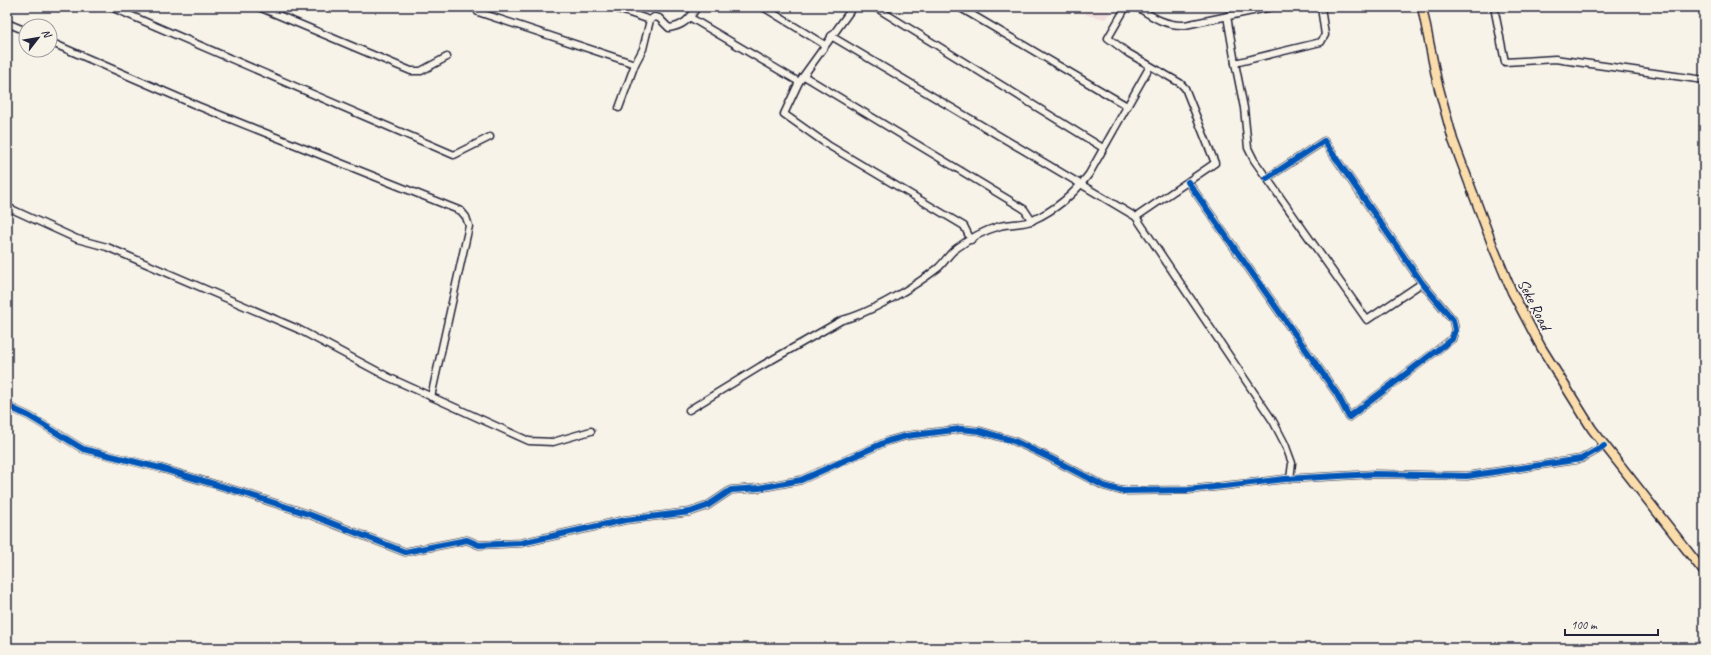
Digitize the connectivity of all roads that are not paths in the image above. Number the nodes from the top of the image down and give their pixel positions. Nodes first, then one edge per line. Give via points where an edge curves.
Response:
1 (111, 7) edge
2 (259, 7) edge
3 (480, 7) edge
4 (612, 7) edge
5 (697, 7) edge
6 (763, 7) edge
7 (853, 7) edge
8 (875, 7) edge
9 (959, 7) edge
10 (1126, 7) edge
11 (1137, 7) edge
12 (1272, 7) edge
13 (1321, 7) edge
14 (1422, 7) edge
15 (1494, 7) edge
16 (1227, 16) junction
17 (691, 18) junction
18 (650, 20) junction
19 (7, 23) edge
20 (18, 28) edge
21 (831, 36) junction
22 (58, 45) edge
23 (825, 45) junction
24 (447, 58) dead end
25 (1235, 63) junction
26 (635, 64) junction
27 (1150, 66) junction
28 (804, 76) junction
29 (1704, 80) edge
30 (799, 82) junction
31 (1127, 106) junction
32 (619, 108) dead end
33 (490, 137) dead end
34 (1103, 148) junction
35 (1267, 178) junction
36 (1188, 182) junction
37 (1081, 185) junction
38 (7, 207) edge
39 (1136, 218) junction
40 (1032, 221) junction
41 (970, 240) junction
42 (1422, 283) junction
43 (431, 397) junction
44 (7, 406) edge
45 (689, 410) dead end
46 (591, 431) dead end
47 (1604, 446) junction
48 (1290, 479) junction
49 (1704, 572) edge

1 - 33 street via 454,155
2 - 24 street via 411,71 421,71
3 - 26 street via 478,12
4 - 18 street
5 - 17 street
6 - 23 street
7 - 21 street
8 - 34 street
9 - 31 street
10 - 27 street via 1108,38
11 - 16 street via 1160,21 1173,25
12 - 16 street
13 - 25 street via 1325,35 1321,42
14 - 47 main road, Seke Road via 1437,81 1453,140 1494,249 1512,292 1541,347
15 - 29 street via 1505,62 1555,59
16 - 25 street
17 - 18 street via 677,27 669,28 659,18 654,17
17 - 30 street
18 - 26 street via 643,49
19 - 20 street
21 - 23 street
21 - 37 street
22 - 43 street via 198,106 461,211 468,226
23 - 28 street
25 - 35 street via 1244,108 1248,148
26 - 32 street
27 - 31 street
27 - 36 street via 1180,82 1185,88 1215,163
28 - 30 street
28 - 40 street via 1024,209
30 - 41 street via 784,114 828,145 964,226
31 - 34 street
34 - 37 street
35 - 42 street via 1367,320
35 - 42 street via 1324,141
36 - 39 street
36 - 42 street via 1337,394 1349,417 1452,339 1455,330 1453,320
37 - 39 street
37 - 40 street via 1059,204
38 - 43 street via 77,239 106,247 298,329
39 - 48 street via 1272,421 1292,463
40 - 41 street via 1000,226
41 - 45 street via 956,248 939,267 898,295 857,317 842,320
43 - 46 street via 529,441 553,442
44 - 48 street via 29,416 83,449 244,493 311,515 405,552 467,540 479,545 521,543 625,520 690,512 707,506 731,490 801,480 888,441 906,436 962,429 1008,439 1104,486 1122,491 1188,490
47 - 48 street via 1581,459 1467,476 1374,474
47 - 49 main road, Seke Road

